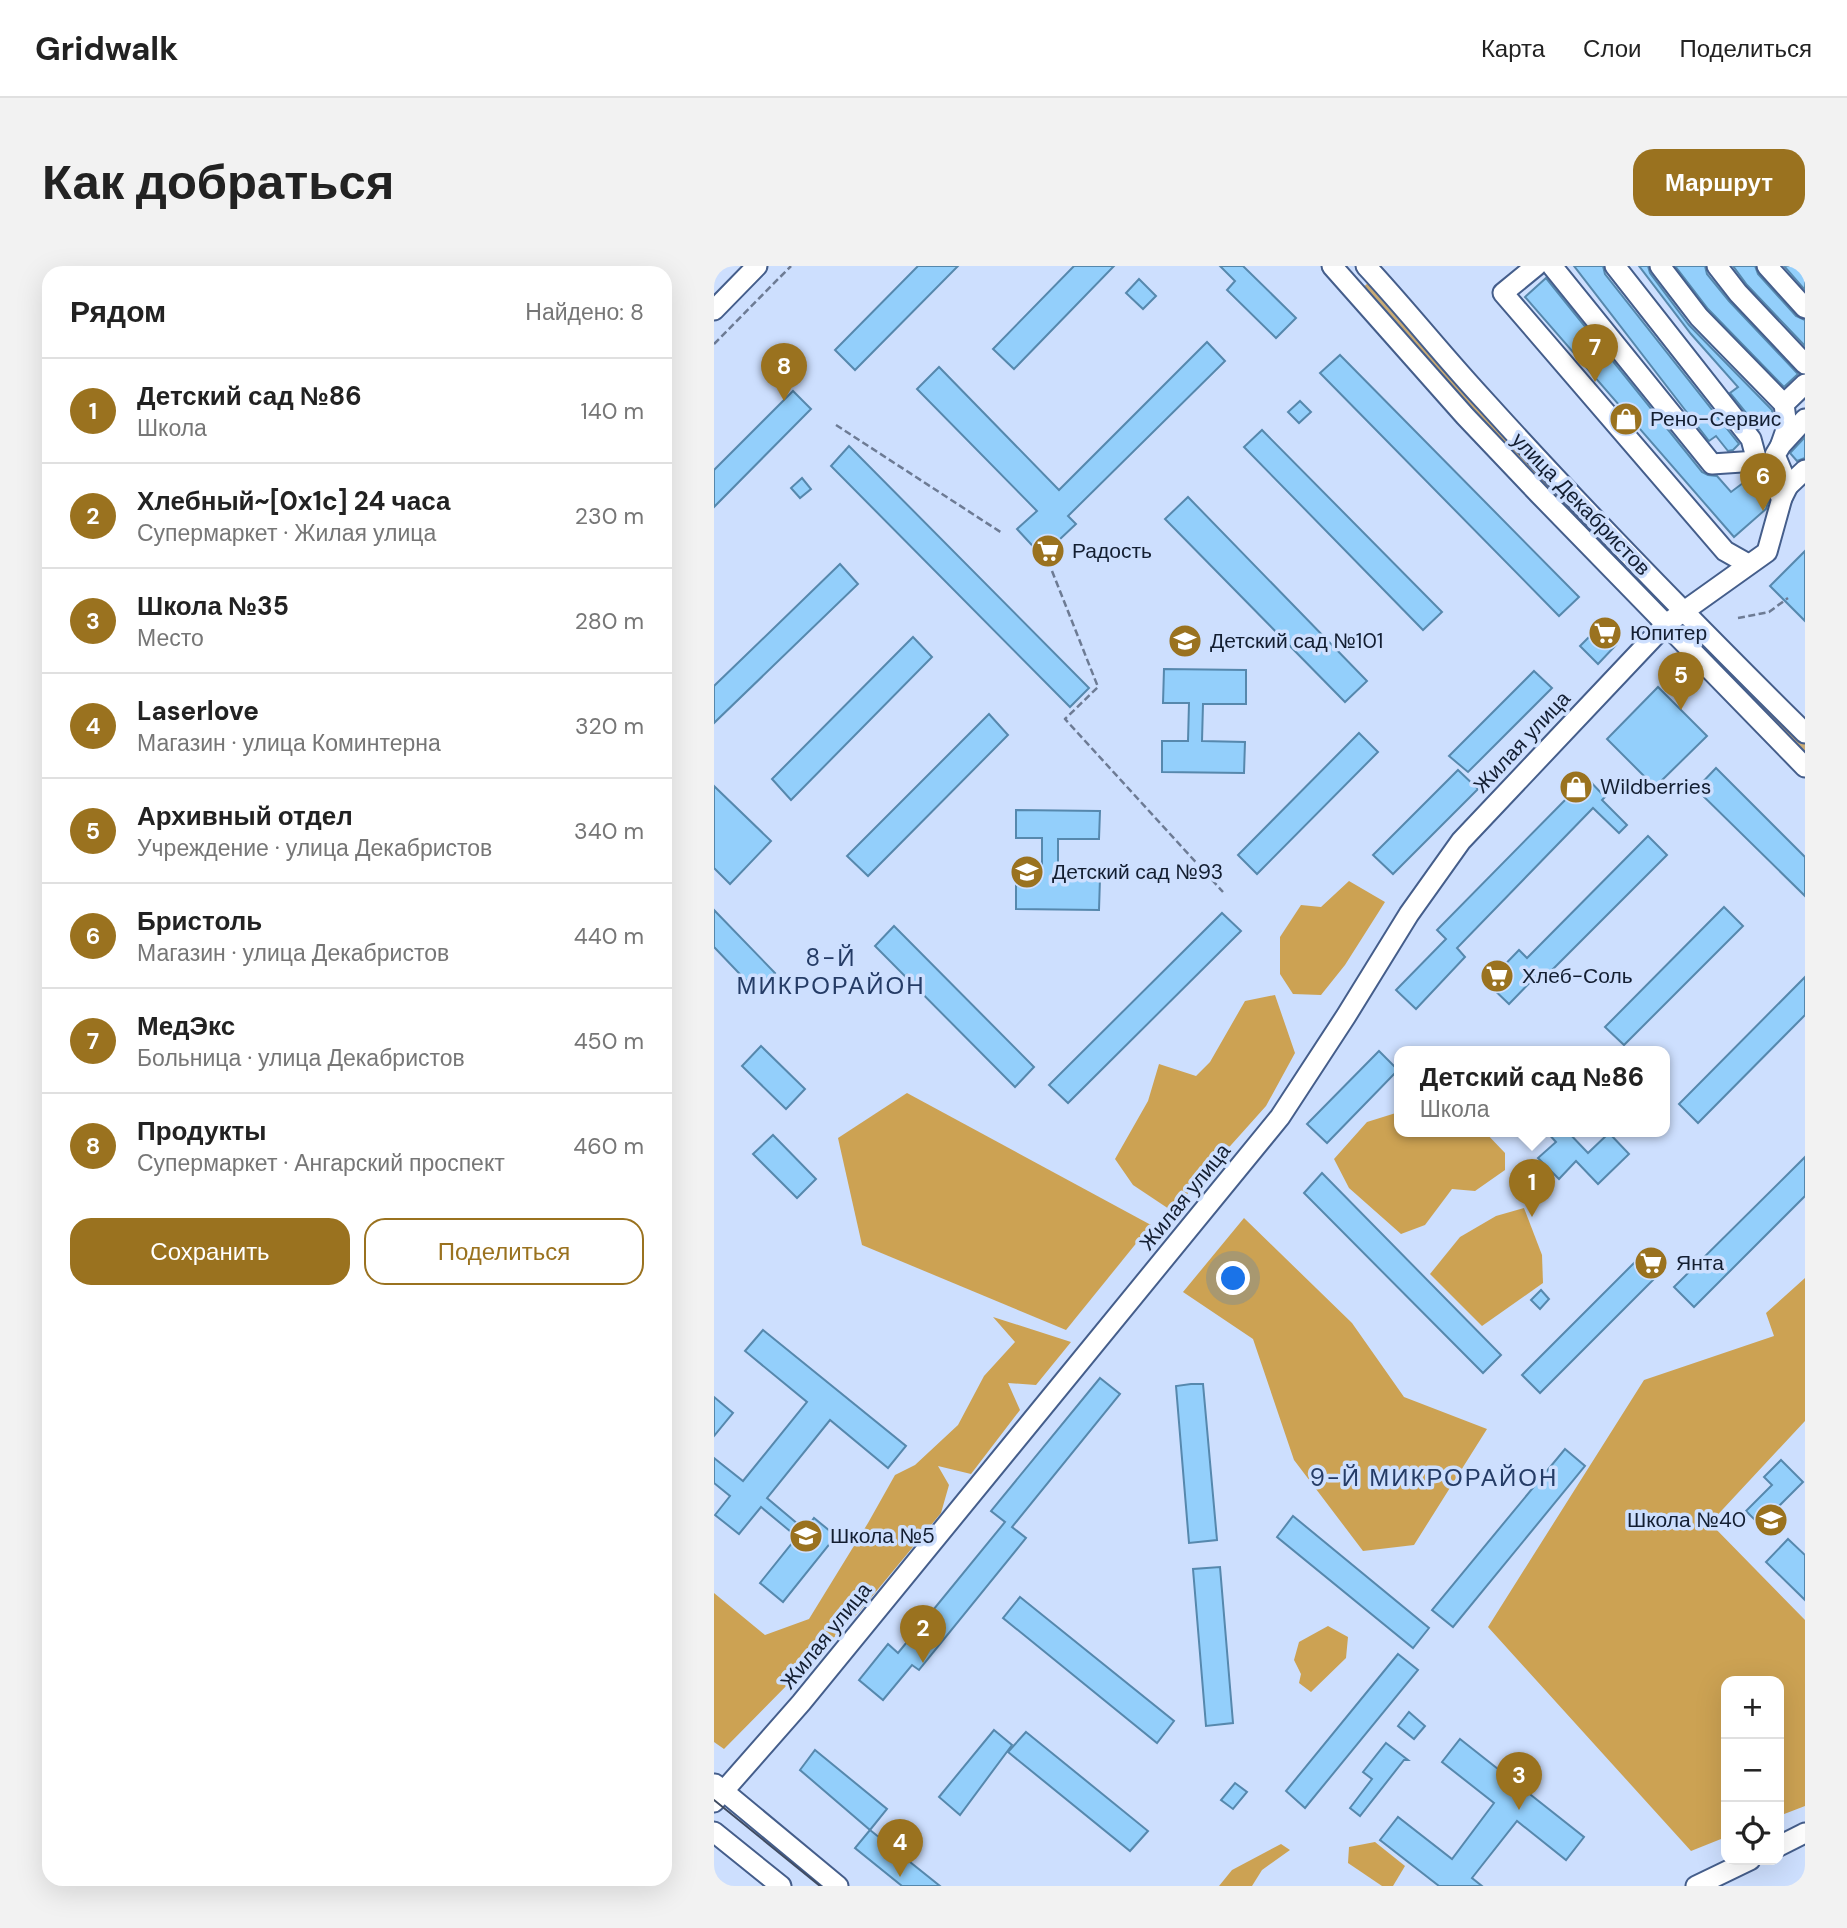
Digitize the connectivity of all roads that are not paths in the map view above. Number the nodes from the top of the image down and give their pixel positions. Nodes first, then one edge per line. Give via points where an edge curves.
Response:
1 (757, 266) edge
2 (1332, 266) edge
3 (1366, 266) edge
4 (1536, 266) edge
5 (1552, 266) edge
6 (1615, 266) edge
7 (1660, 266) edge
8 (1717, 266) edge
9 (1767, 266) edge
10 (1805, 308) edge
11 (714, 310) edge
12 (1805, 364) edge
13 (1805, 383) edge
14 (1784, 404) junction
15 (1805, 419) edge
16 (1781, 444) junction
17 (1756, 461) junction
18 (1805, 470) edge
19 (1785, 492) junction
20 (1748, 564) junction
21 (1683, 609) junction
22 (1666, 624) junction
23 (1805, 733) edge
24 (1805, 766) edge
25 (717, 1792) edge
26 (714, 1832) edge
27 (1805, 1833) edge
28 (1784, 1844) edge
29 (1740, 1865) edge
30 (781, 1886) edge
31 (838, 1886) edge
32 (1696, 1886) edge

1 - 11 street
2 - 22 street, улица Декабристов via 1465,416
3 - 21 street, улица Декабристов via 1484,400
4 - 20 street via 1503,293 1724,551
5 - 17 street via 1712,464
6 - 17 street via 1751,439
7 - 14 street via 1699,317
8 - 12 street
9 - 10 street
13 - 14 street
14 - 16 street via 1787,427
15 - 16 street
16 - 19 street via 1775,455
17 - 19 street
18 - 19 street
19 - 20 street, Жилая улица via 1767,552
20 - 21 street, Жилая улица
21 - 22 street, Жилая улица
21 - 23 street, улица Декабристов
22 - 24 street, улица Декабристов
22 - 25 street, Жилая улица via 1461,841 1280,1117 801,1703
25 - 31 street
26 - 30 street
27 - 28 street
29 - 32 street

